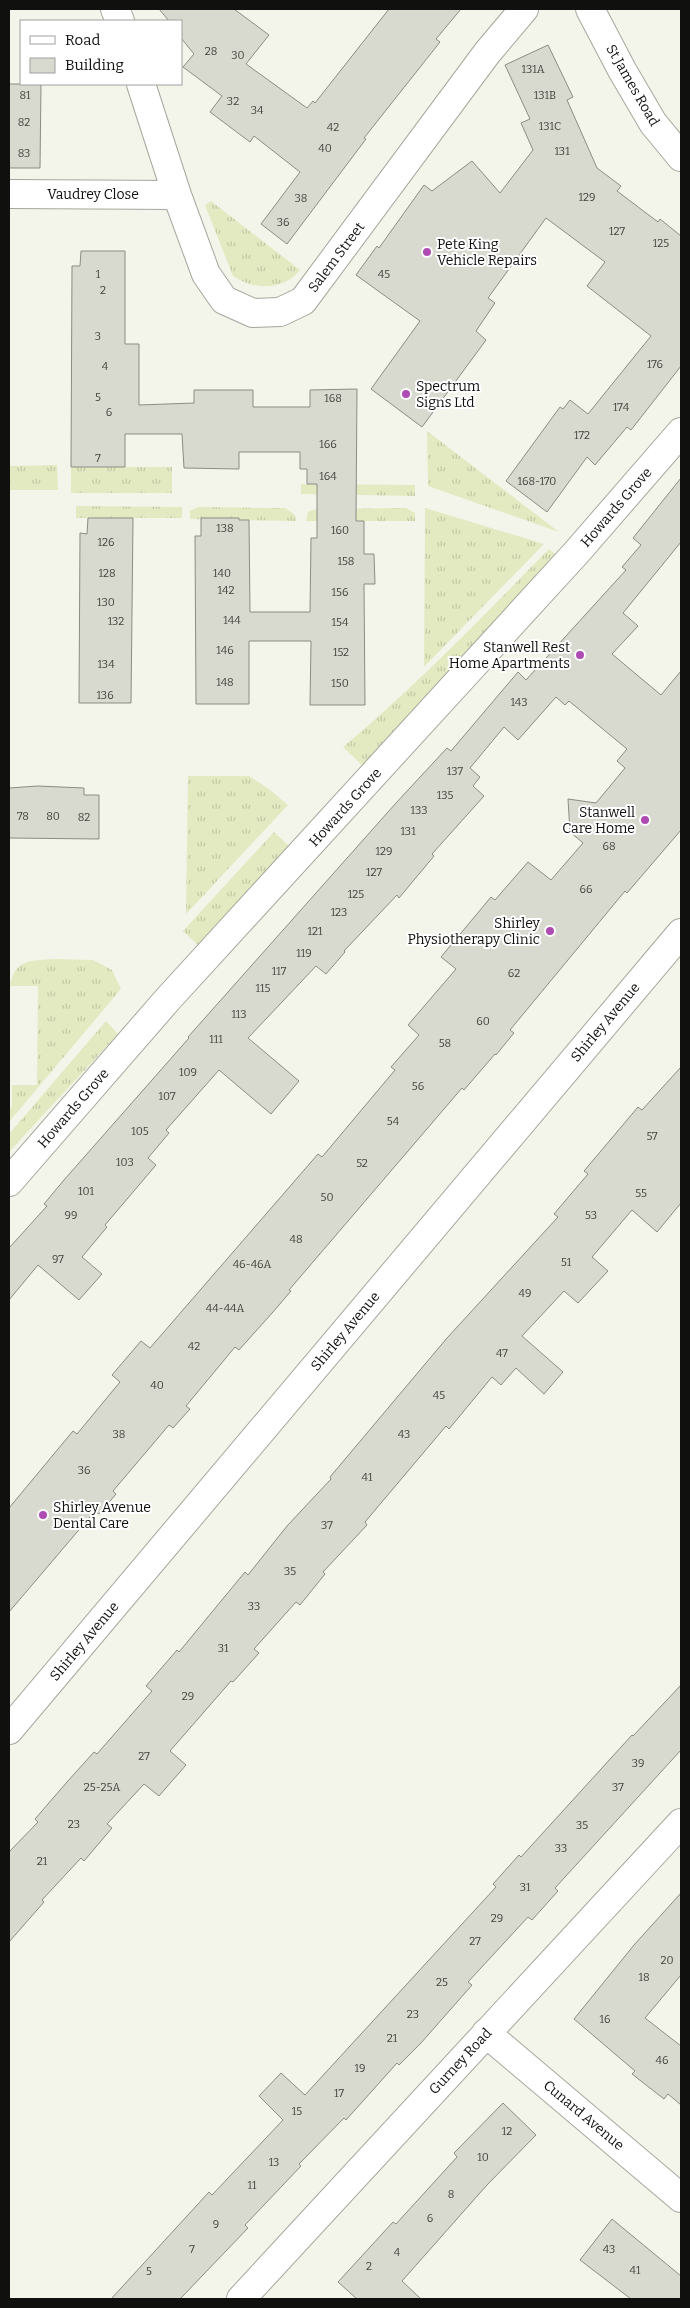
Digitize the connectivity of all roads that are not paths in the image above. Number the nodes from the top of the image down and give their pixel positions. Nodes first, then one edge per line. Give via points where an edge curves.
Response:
1 (524, 9) edge
2 (590, 9) edge
3 (141, 85) edge
4 (681, 157) edge
5 (9, 194) edge
6 (177, 195) junction
7 (681, 432) edge
8 (681, 933) edge
9 (9, 1182) edge
10 (9, 1730) edge
11 (681, 1823) edge
12 (486, 2033) junction
13 (681, 2198) edge
14 (241, 2299) edge

1 - 6 street, Salem Street via 487,53 303,301 280,312 253,313 224,300 206,274
2 - 4 street, St James Road via 653,123
3 - 6 street, Salem Street
5 - 6 street, Vaudrey Close
7 - 9 street, Howards Grove via 569,560 168,999
8 - 10 street, Shirley Avenue
11 - 12 street, Gurney Road
12 - 13 street, Cunard Avenue
12 - 14 street, Gurney Road

